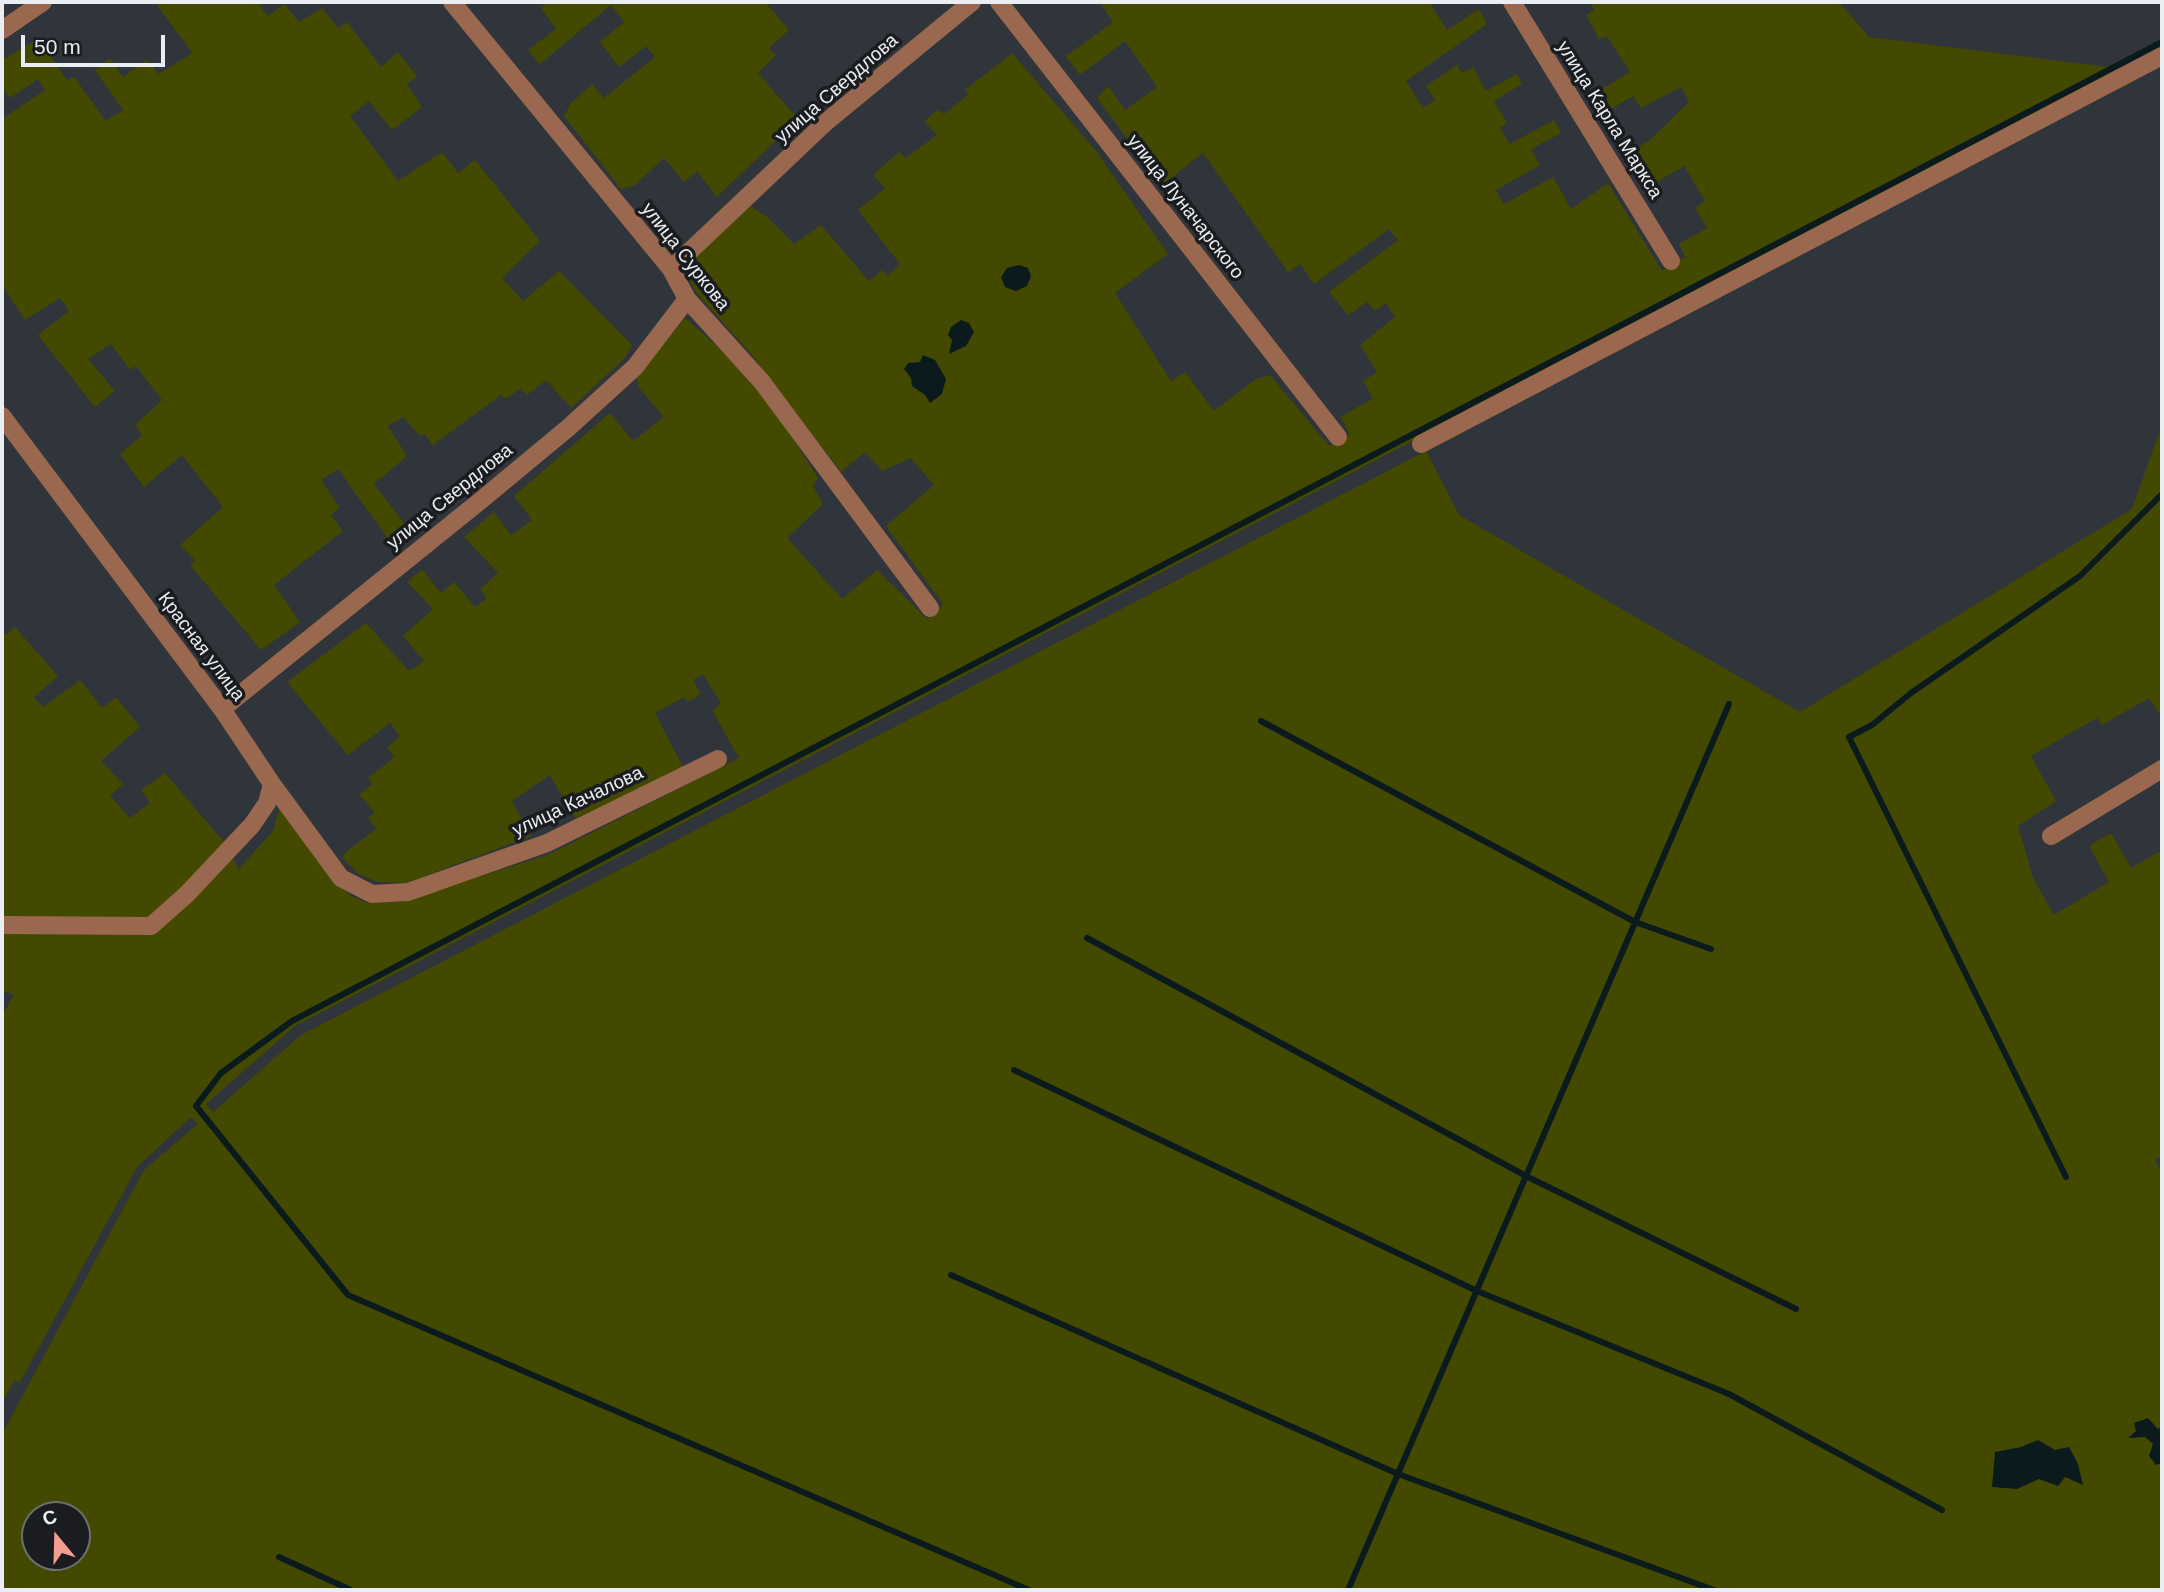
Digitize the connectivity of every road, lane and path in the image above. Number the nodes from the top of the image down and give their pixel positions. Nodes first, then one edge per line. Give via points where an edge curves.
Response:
1 (43, 2) edge
2 (452, 2) edge
3 (972, 2) edge
4 (999, 2) edge
5 (1512, 2) edge
6 (2, 30) edge
7 (2162, 56) edge
8 (1671, 261) dead end
9 (671, 269) junction
10 (687, 299) junction
11 (2, 416) edge
12 (1338, 437) dead end
13 (1422, 444) dead end
14 (930, 608) dead end
15 (222, 709) junction
16 (718, 759) dead end
17 (2162, 769) edge
18 (272, 784) junction
19 (2051, 836) dead end
20 (372, 894) joint
21 (2, 925) edge

1 - 6 street
2 - 9 street, улица Суркова
3 - 9 street, улица Свердлова via 826,122
4 - 12 street, улица Луначарского
5 - 8 street, улица Карла Маркса
7 - 13 street
9 - 10 street, улица Суркова
10 - 14 street, улица Суркова via 762,382
10 - 15 street, улица Свердлова via 635,367 568,428
11 - 15 street, Красная улица
15 - 18 street, Красная улица
16 - 20 street, улица Качалова via 547,843 408,892
17 - 19 street
18 - 20 street, Красная улица via 341,878
18 - 21 street via 253,825 151,926

